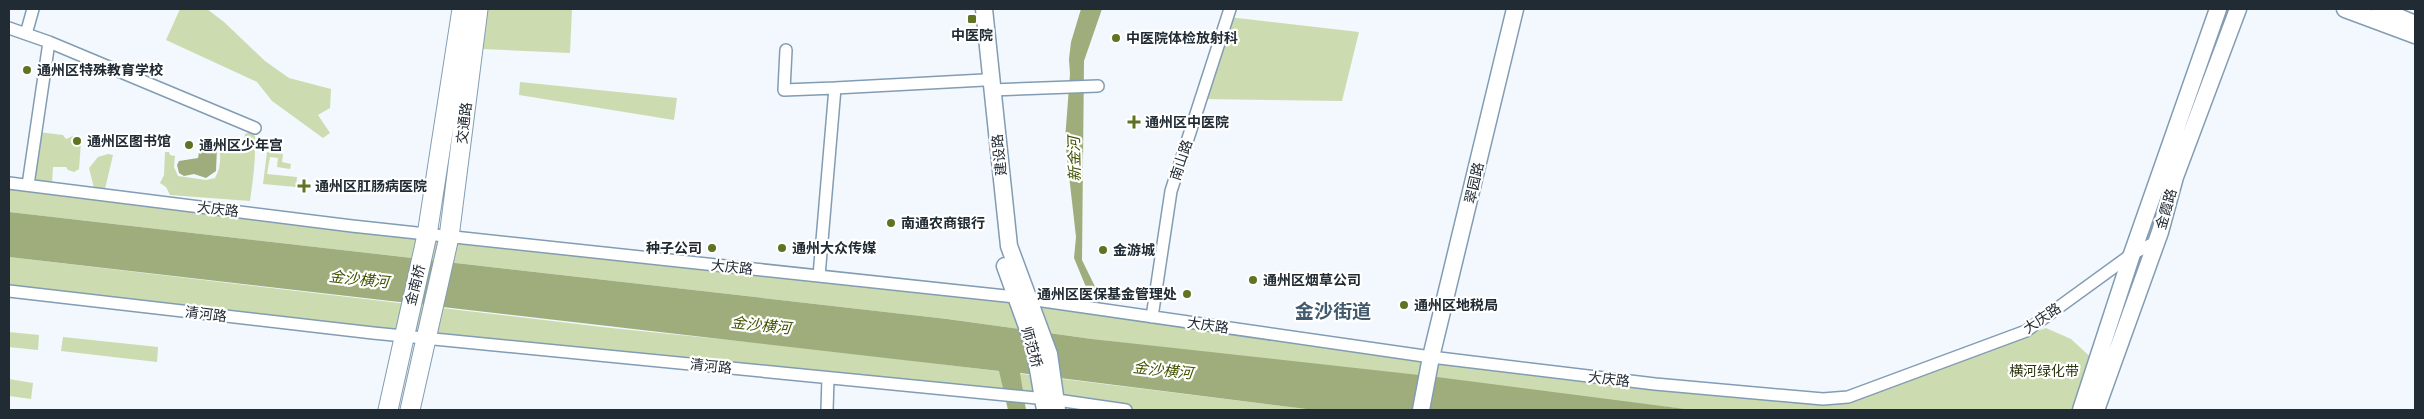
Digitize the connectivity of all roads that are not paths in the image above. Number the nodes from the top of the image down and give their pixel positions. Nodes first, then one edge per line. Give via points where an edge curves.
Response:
1 (33, 9) edge
2 (462, 9) edge
3 (478, 9) edge
4 (976, 9) edge
5 (984, 9) edge
6 (1230, 9) edge
7 (1515, 9) edge
8 (2218, 9) edge
9 (2238, 9) edge
10 (2344, 9) edge
11 (2380, 9) edge
12 (2415, 24) edge
13 (9, 28) edge
14 (26, 34) junction
15 (2415, 35) edge
16 (49, 42) junction
17 (786, 50) dead end
18 (988, 85) junction
19 (1093, 87) dead end
20 (835, 88) junction
21 (255, 128) dead end
22 (9, 183) edge
23 (28, 185) junction
24 (427, 234) junction
25 (450, 237) junction
26 (2156, 242) junction
27 (2132, 254) junction
28 (819, 276) junction
29 (9, 291) edge
30 (1021, 298) junction
31 (1152, 316) junction
32 (403, 336) junction
33 (428, 338) junction
34 (1431, 357) junction
35 (828, 378) junction
36 (1050, 405) edge
37 (388, 410) edge
38 (410, 410) edge
39 (827, 410) edge
40 (1126, 410) edge
41 (1421, 410) edge
42 (2081, 410) edge
43 (2096, 410) edge

1 - 14 street
2 - 24 main road, 交通路
3 - 25 main road, 交通路
4 - 18 main road, 建设路
5 - 18 main road, 建设路
6 - 31 street, 南山路 via 1171,192
7 - 34 main road, 翠园路
8 - 27 main road, 金霞路
9 - 26 main road, 金霞路 via 2175,177
10 - 15 main road
11 - 12 main road
13 - 14 street
14 - 16 street
16 - 21 street
16 - 23 street
17 - 20 street via 784,90
18 - 19 street
18 - 20 street
18 - 30 main road, 建设路 via 999,247
20 - 28 street
22 - 23 street, 大庆路
23 - 24 street, 大庆路
24 - 25 street, 大庆路
24 - 32 main road, 金南桥
25 - 28 street, 大庆路
25 - 33 main road, 金南桥
26 - 27 street, 大庆路
26 - 43 main road, 金霞路
27 - 34 street, 大庆路 via 2026,331 1848,397 1823,399 1655,384
27 - 42 main road, 金霞路
28 - 30 street, 大庆路
29 - 32 street, 清河路
30 - 31 street, 大庆路
30 - 36 main road, 师范桥
31 - 34 street, 大庆路
32 - 33 street, 清河路
32 - 37 main road, 金南桥
33 - 35 street, 清河路
33 - 38 main road, 金南桥
34 - 41 main road, 翠园路
35 - 36 street, 清河路 via 994,394
35 - 39 street
36 - 40 street

